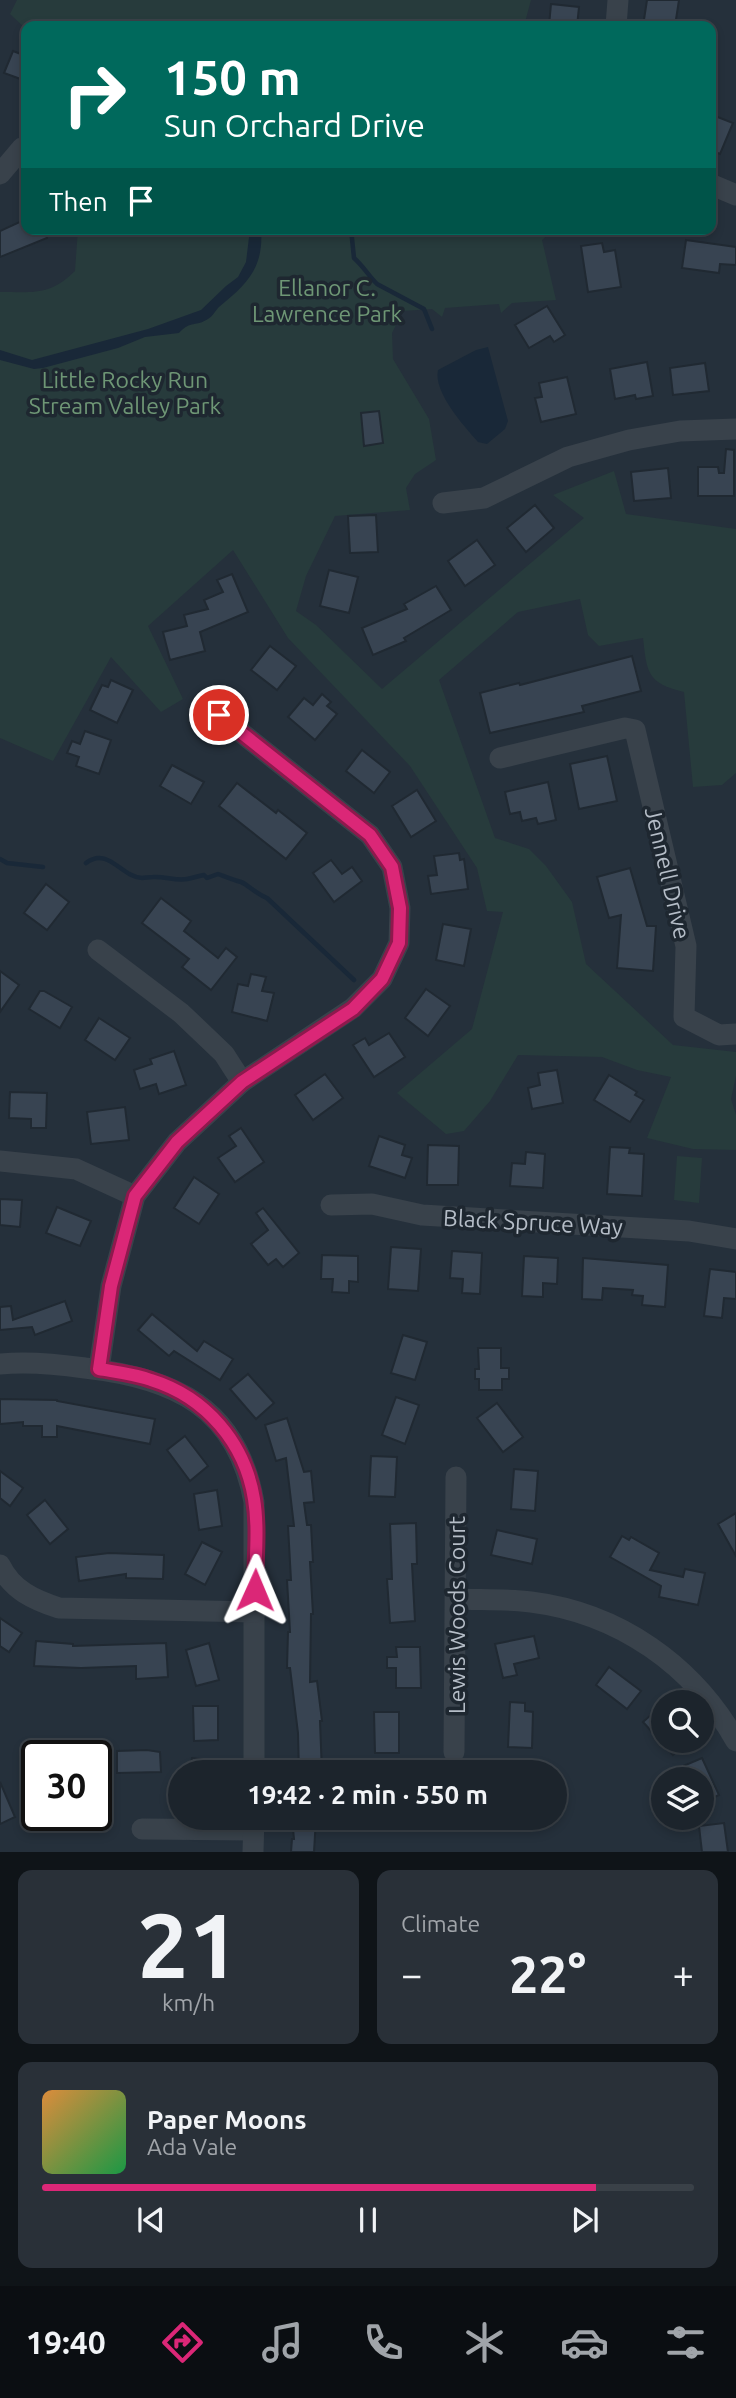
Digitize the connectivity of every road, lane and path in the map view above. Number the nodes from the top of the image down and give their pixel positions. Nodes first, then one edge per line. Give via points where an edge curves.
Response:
1 (618, 0) edge
2 (616, 21) edge
3 (21, 149) edge
4 (0, 174) edge
5 (716, 187) edge
6 (736, 195) edge
7 (736, 429) edge
8 (443, 503) dead end
9 (219, 715) dead end
10 (500, 758) dead end
11 (98, 950) dead end
12 (736, 1034) edge
13 (242, 1082) junction
14 (0, 1161) edge
15 (135, 1196) junction
16 (331, 1205) dead end
17 (736, 1239) edge
18 (0, 1364) edge
19 (99, 1369) junction
20 (456, 1477) dead end
21 (0, 1565) edge
22 (456, 1599) junction
23 (255, 1612) junction
24 (736, 1741) edge
25 (454, 1752) dead end
26 (254, 1760) edge
27 (168, 1828) edge
28 (142, 1829) dead end
29 (254, 1830) edge
30 (253, 1852) edge

1 - 2 street
3 - 4 street
5 - 6 street
7 - 8 street via 680,431 617,443 569,457 484,498
9 - 13 street via 370,835 392,867 400,908 399,943 382,979 353,1009
10 - 12 street, Jennell Drive via 625,728 635,730 685,946 684,1017 719,1035
11 - 13 street via 180,1013 224,1054
13 - 15 street via 177,1142
14 - 15 street via 76,1169
15 - 19 street via 111,1286
16 - 17 street, Black Spruce Way via 372,1204 422,1215 689,1231
18 - 19 street
19 - 23 street via 151,1380 181,1393 209,1413 232,1440 247,1470 254,1502
20 - 22 street, Lewis Woods Court
21 - 23 street via 24,1593 60,1608
22 - 24 street via 555,1606 625,1631 691,1679
22 - 25 street, Lewis Woods Court
23 - 26 street
27 - 28 street
29 - 30 street

